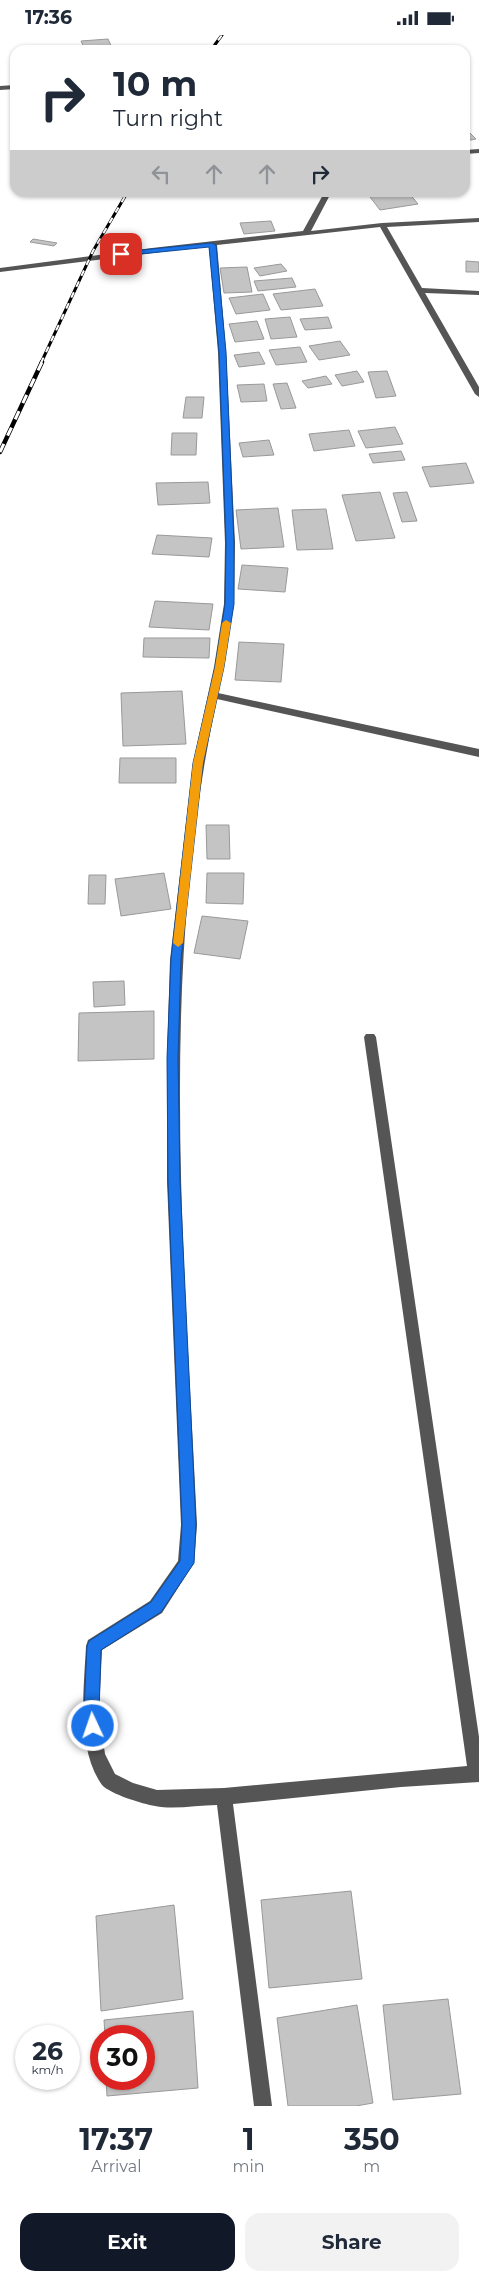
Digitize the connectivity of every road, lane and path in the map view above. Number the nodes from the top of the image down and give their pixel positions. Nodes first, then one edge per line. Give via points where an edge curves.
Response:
1 (325, 197) edge
2 (479, 220) edge
3 (382, 225) junction
4 (306, 234) junction
5 (212, 245) junction
6 (0, 270) edge
7 (420, 290) junction
8 (479, 293) edge
9 (476, 385) edge
10 (479, 394) edge
11 (213, 695) junction
12 (479, 753) edge
13 (370, 1037) dead end
14 (477, 1774) edge
15 (224, 1796) junction
16 (264, 2106) edge

1 - 4 street
2 - 3 street
3 - 4 street
3 - 7 street
4 - 5 street
5 - 6 street
5 - 11 street via 222,352 230,543 229,604
7 - 8 street
7 - 9 street
9 - 10 street
11 - 12 street
11 - 15 street via 198,763 176,959 174,1181 189,1525 186,1563 156,1607 94,1646 91,1712 97,1755 110,1780 132,1791 157,1797
13 - 14 street
14 - 15 street
15 - 16 street

